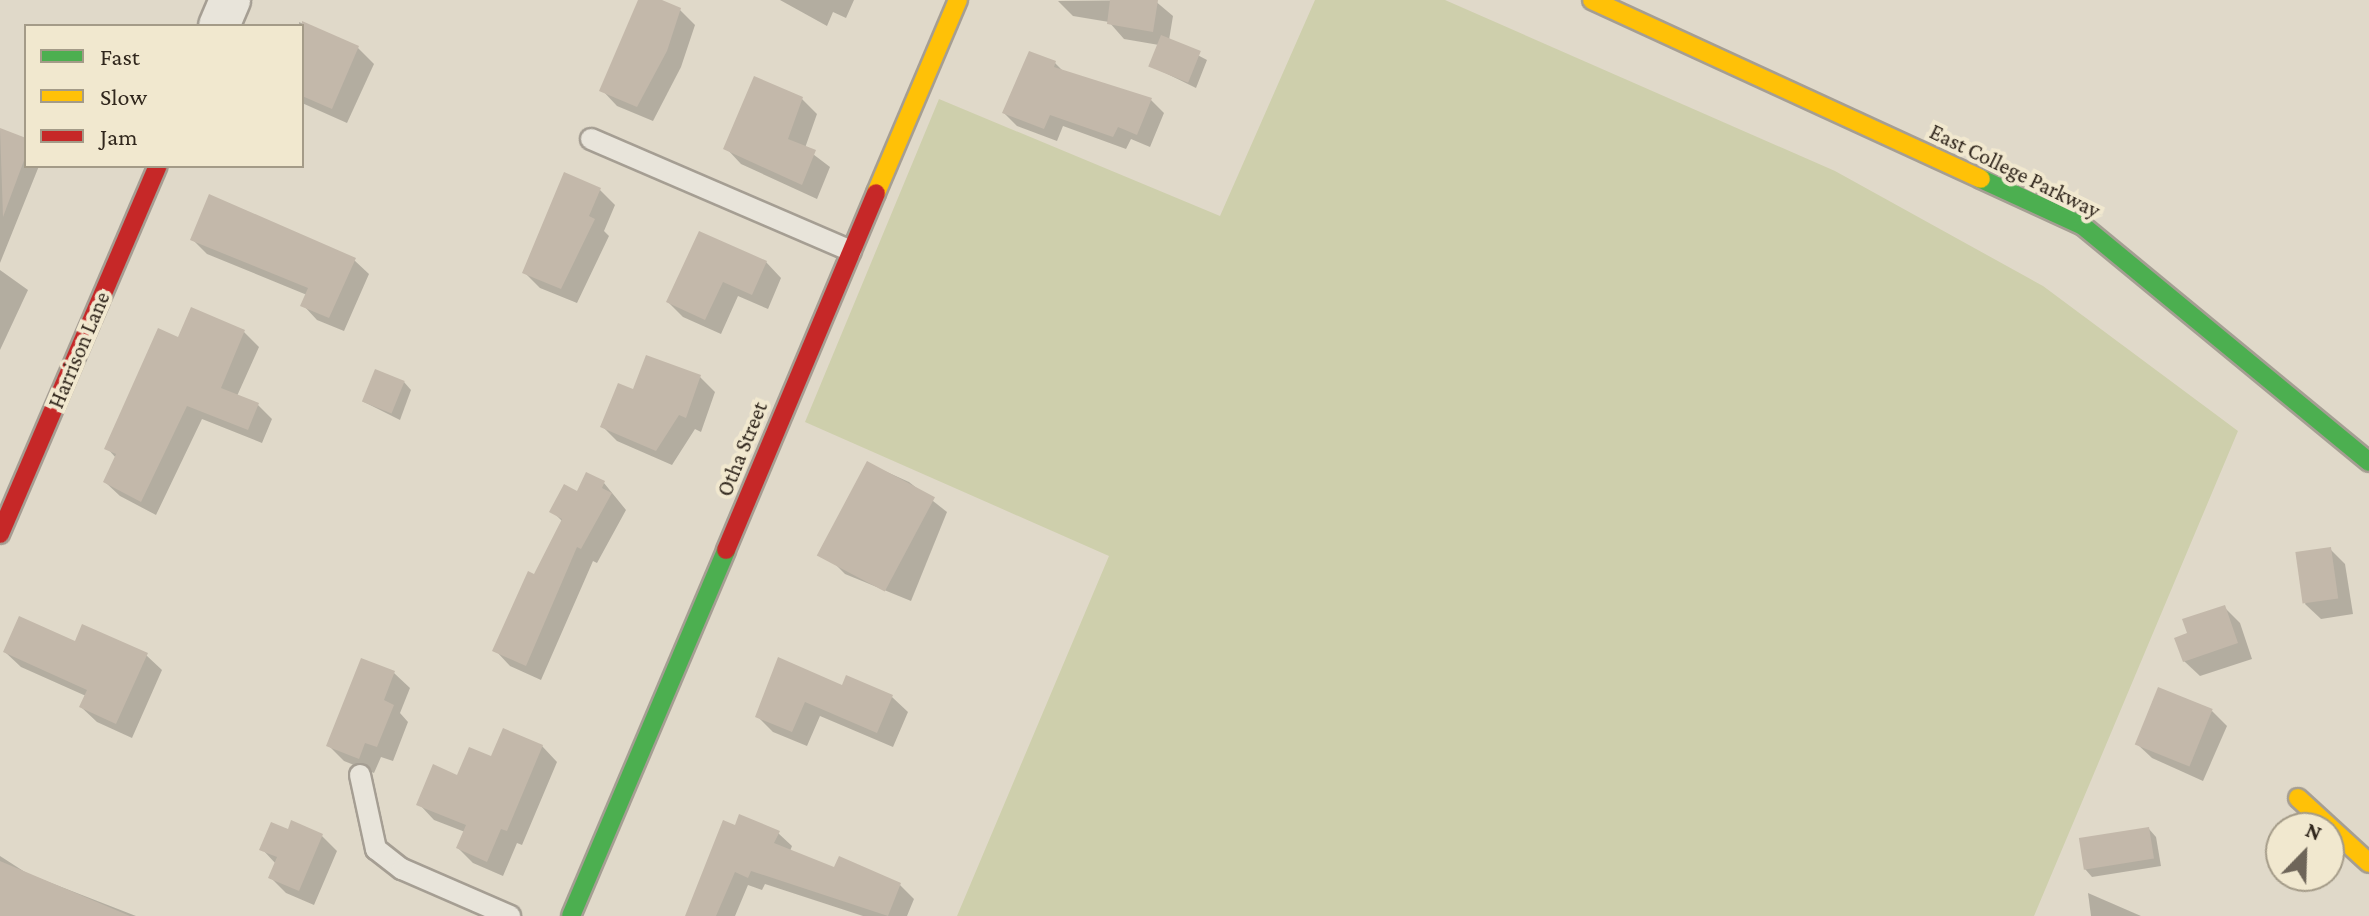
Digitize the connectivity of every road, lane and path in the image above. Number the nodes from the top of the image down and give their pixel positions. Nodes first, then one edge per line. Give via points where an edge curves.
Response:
1 (230, 0) edge
2 (958, 0) edge
3 (1592, 0) edge
4 (220, 24) edge
5 (591, 139) dead end
6 (157, 168) edge
7 (851, 251) junction
8 (2369, 462) edge
9 (0, 534) edge
10 (360, 775) dead end
11 (2298, 798) dead end
12 (2369, 863) edge
13 (510, 916) edge
14 (571, 916) edge

1 - 4 street
2 - 7 street, Otha Street
3 - 8 street, East College Parkway via 2083,226
5 - 7 lane
6 - 9 street, Harrison Lane
7 - 14 street, Otha Street
10 - 13 lane via 376,849 402,869
11 - 12 street

